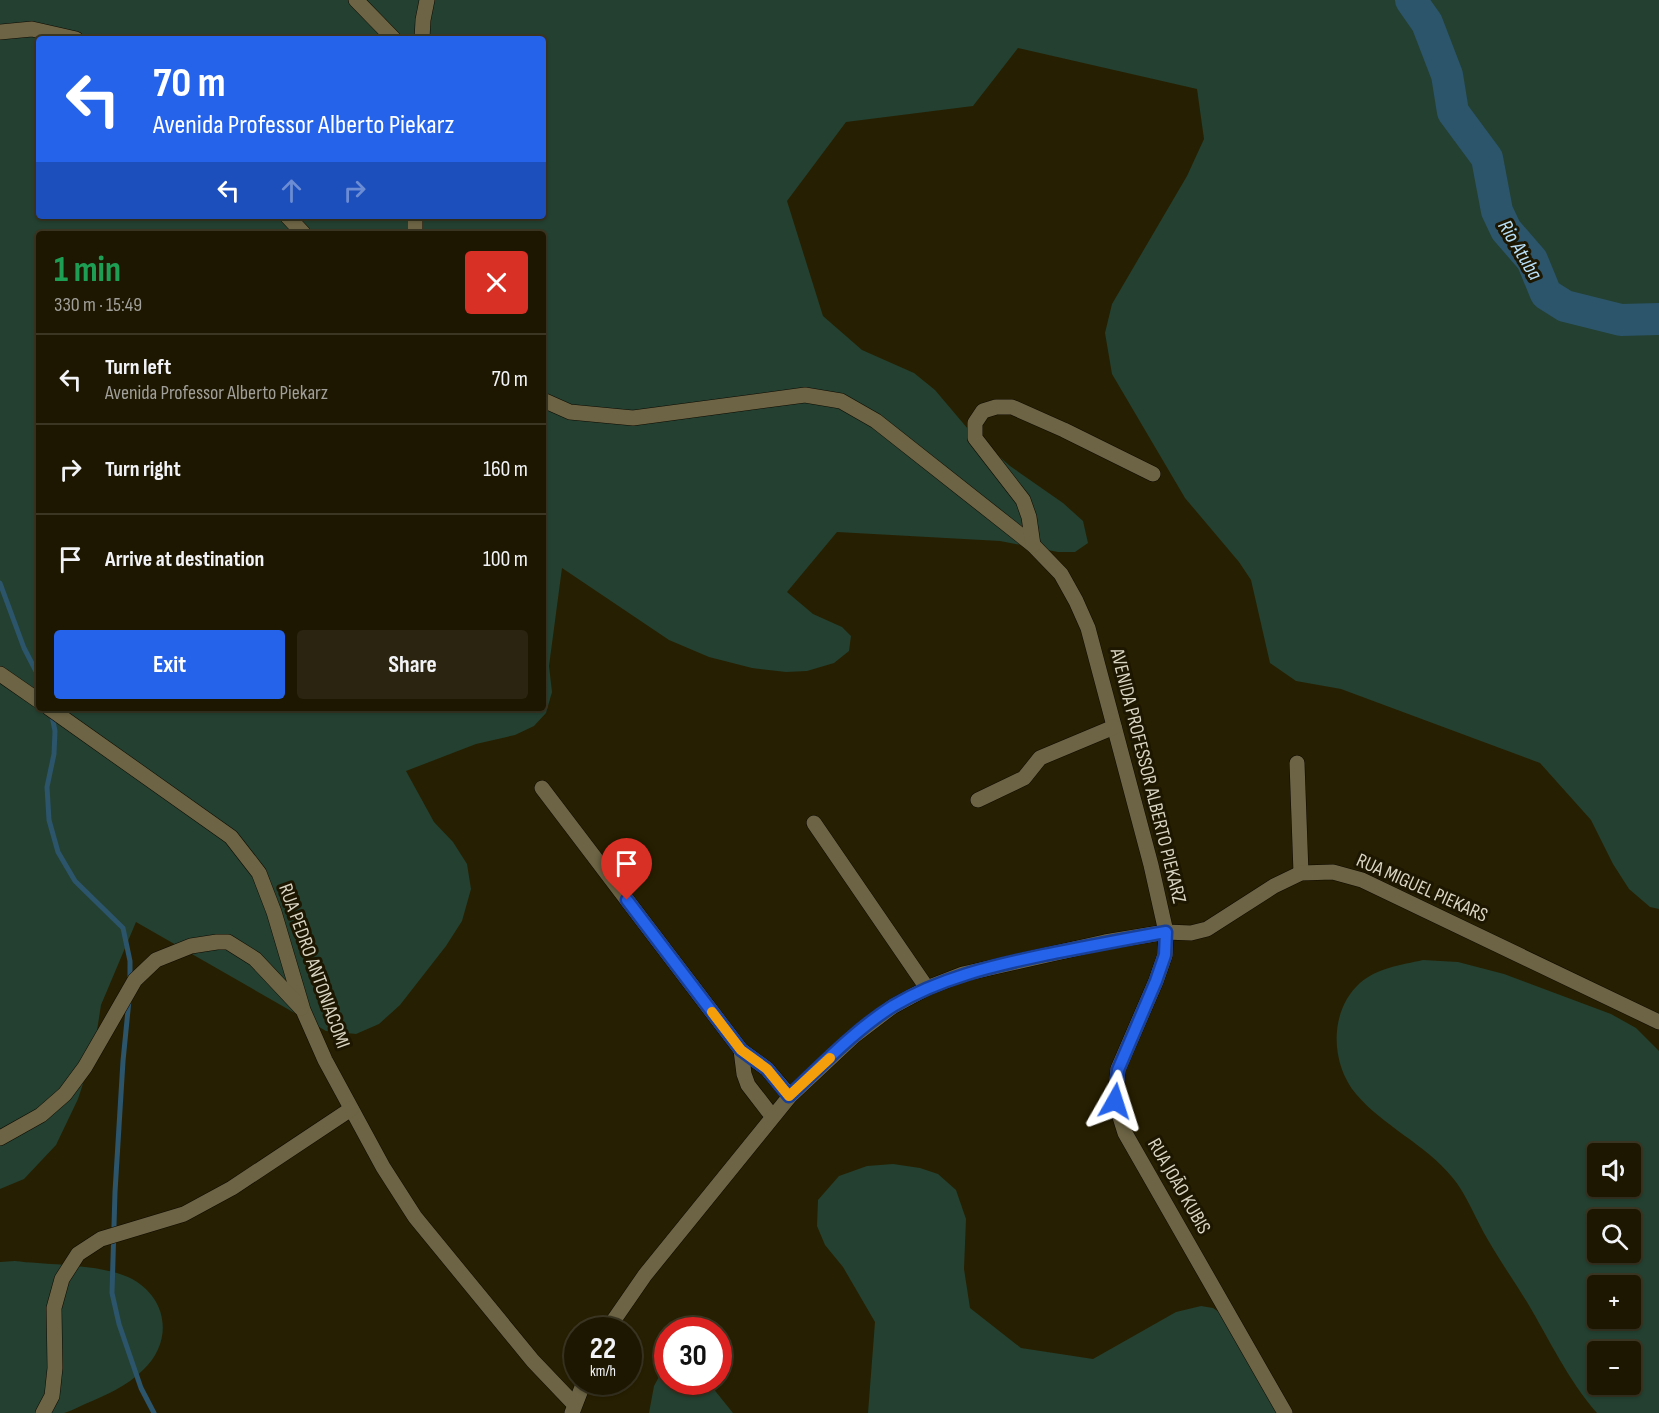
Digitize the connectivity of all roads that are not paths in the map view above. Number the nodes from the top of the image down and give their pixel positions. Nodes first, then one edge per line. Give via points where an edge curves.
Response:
1 (356, 0) edge
2 (427, 0) edge
3 (0, 32) edge
4 (63, 36) edge
5 (391, 36) edge
6 (422, 36) edge
7 (290, 219) edge
8 (301, 231) edge
9 (546, 401) edge
10 (1153, 474) dead end
11 (1033, 545) junction
12 (0, 674) edge
13 (36, 699) edge
14 (53, 711) edge
15 (1114, 727) junction
16 (1297, 763) dead end
17 (542, 788) dead end
18 (978, 800) dead end
19 (814, 823) dead end
20 (1301, 873) junction
21 (1166, 932) junction
22 (927, 988) junction
23 (303, 1010) junction
24 (1659, 1022) edge
25 (741, 1050) junction
26 (789, 1096) junction
27 (351, 1109) junction
28 (772, 1116) junction
29 (0, 1138) edge
30 (616, 1317) edge
31 (573, 1408) edge
32 (43, 1413) edge
33 (1285, 1413) edge

1 - 5 street
2 - 6 street
3 - 4 street via 32,29
7 - 8 street
9 - 11 street, AVENIDA PROFESSOR ALBERTO PIEKARZ via 570,412 633,418 805,395 841,401 876,421
10 - 11 street via 1012,407 983,411 975,423 975,438 1023,500
11 - 15 street, AVENIDA PROFESSOR ALBERTO PIEKARZ via 1061,574 1076,601 1088,628
12 - 13 street
14 - 23 street, RUA PEDRO ANTONIACOMI via 231,837 259,873
15 - 18 street via 1040,759 1024,778
15 - 21 street, AVENIDA PROFESSOR ALBERTO PIEKARZ
16 - 20 street
17 - 25 street
19 - 22 street
20 - 21 street, RUA MIGUEL PIEKARS via 1207,929
20 - 24 street, RUA MIGUEL PIEKARS via 1333,872 1362,880
21 - 22 street, AVENIDA PROFESSOR ALBERTO PIEKARZ via 963,974
21 - 33 street, RUA JOÃO KUBIS via 1165,955 1156,981 1118,1070 1115,1101 1125,1133
22 - 26 street, AVENIDA PROFESSOR ALBERTO PIEKARZ via 892,1007 854,1036
23 - 27 street, RUA PEDRO ANTONIACOMI
23 - 29 street via 255,959 228,942 191,946 156,960 135,980 85,1068 65,1094 41,1115
25 - 26 street via 767,1069
25 - 28 street via 748,1084
26 - 28 street, AVENIDA PROFESSOR ALBERTO PIEKARZ
27 - 31 street, RUA PEDRO ANTONIACOMI via 416,1217
27 - 32 street via 232,1188 184,1214 101,1239 78,1254 62,1280 54,1308 55,1368 52,1396
28 - 30 street, AVENIDA PROFESSOR ALBERTO PIEKARZ

